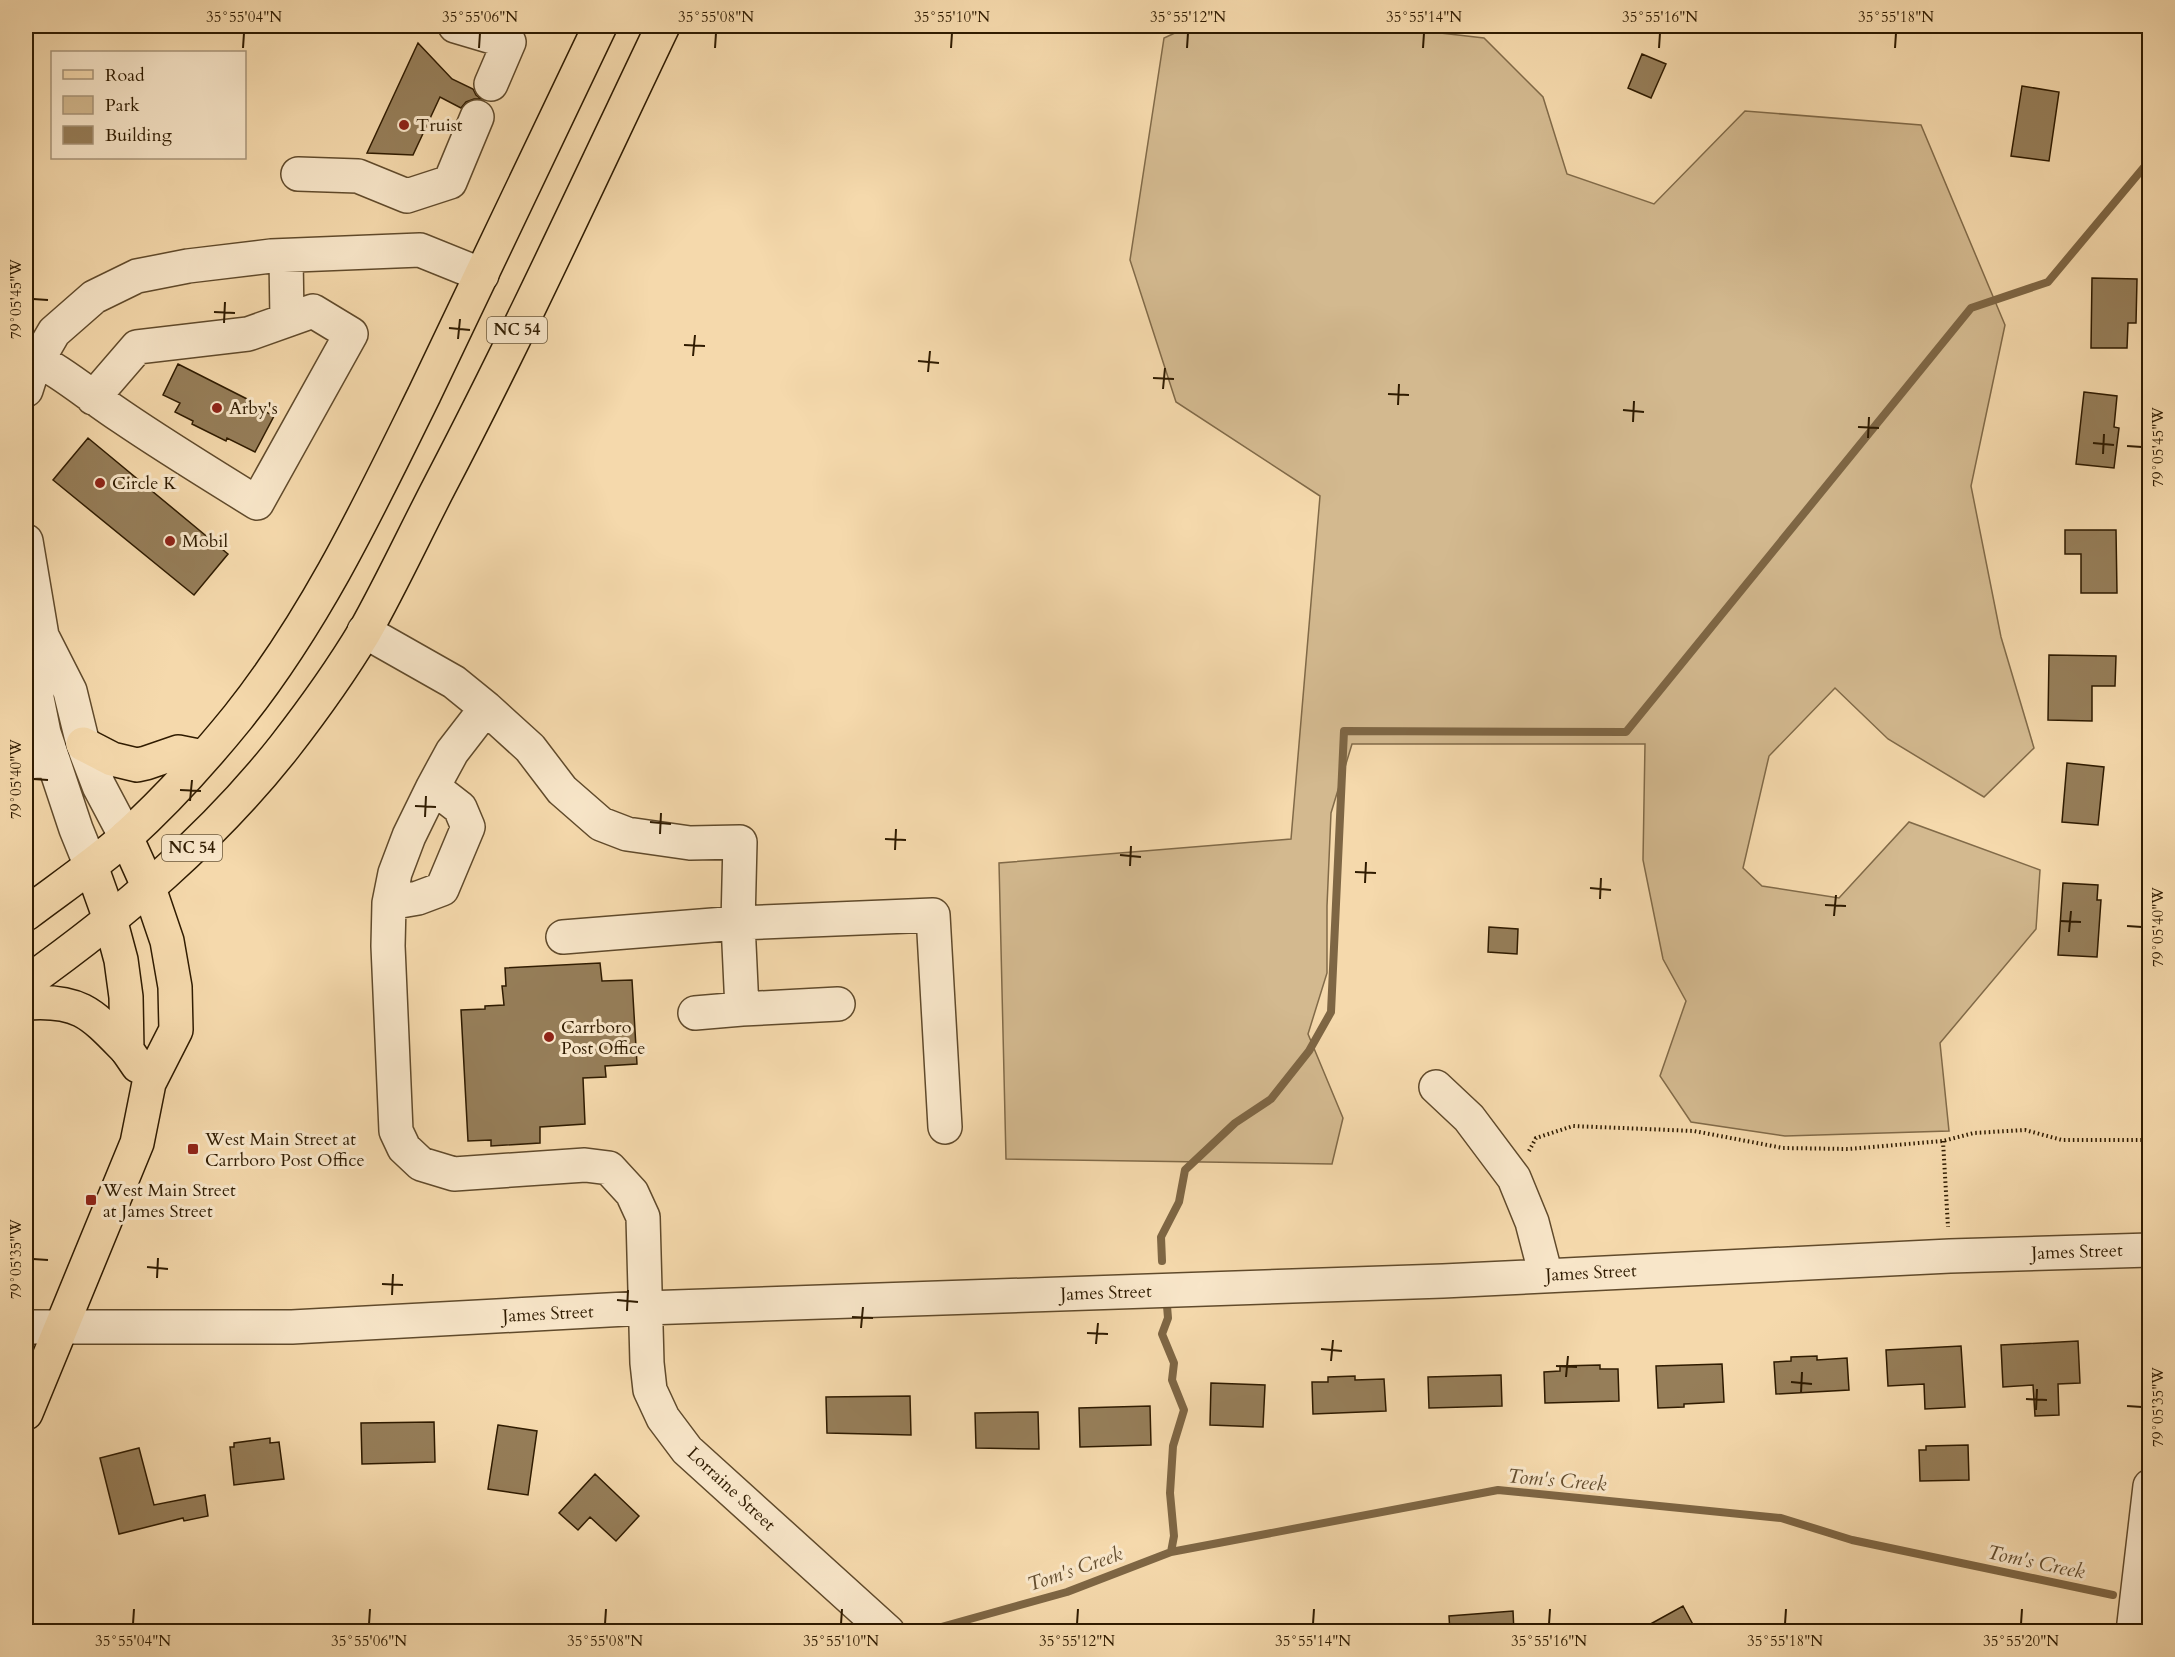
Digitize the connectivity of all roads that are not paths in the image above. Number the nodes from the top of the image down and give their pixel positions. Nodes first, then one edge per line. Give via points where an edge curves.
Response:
1 (455, 26) edge
2 (600, 26) edge
3 (663, 26) edge
4 (491, 84) dead end
5 (477, 117) dead end
6 (298, 174) dead end
7 (286, 256) junction
8 (482, 275) junction
9 (287, 320) junction
10 (32, 357) edge
11 (26, 390) edge
12 (93, 398) junction
13 (26, 541) edge
14 (364, 631) junction
15 (34, 636) edge
16 (486, 708) junction
17 (83, 744) junction
18 (203, 757) junction
19 (39, 761) edge
20 (433, 787) junction
21 (126, 837) junction
22 (91, 866) junction
23 (149, 888) junction
24 (389, 903) junction
25 (26, 914) edge
26 (110, 919) junction
27 (738, 923) junction
28 (563, 938) dead end
29 (26, 983) edge
30 (26, 1003) edge
31 (838, 1004) dead end
32 (742, 1009) junction
33 (695, 1013) dead end
34 (127, 1050) junction
35 (149, 1083) junction
36 (1436, 1087) dead end
37 (945, 1127) dead end
38 (2150, 1250) edge
39 (1546, 1276) junction
40 (645, 1308) junction
41 (26, 1327) edge
42 (62, 1328) junction
43 (26, 1413) edge
44 (2150, 1486) edge
45 (888, 1632) edge
46 (2133, 1632) edge

1 - 4 street via 509,42
2 - 8 main road, NC 54
3 - 14 main road, NC 54 via 471,425
5 - 6 street via 450,182 407,196 358,176
7 - 8 street via 420,250
7 - 9 street
7 - 10 street via 188,266 137,276 94,297
8 - 18 main road, NC 54 via 336,570 275,667
9 - 12 street via 248,334 137,347
9 - 12 street via 313,311 351,334 257,503
10 - 11 street
10 - 12 street
13 - 15 street
14 - 16 street via 454,682
14 - 23 main road, NC 54 via 283,748 190,850
15 - 17 street via 70,691
15 - 19 street via 36,693 44,734
16 - 20 street, Lorraine Street via 452,752
16 - 27 street via 530,748 562,790 601,824 627,834 679,841 740,842
17 - 18 main road via 112,759 137,765 178,752
17 - 21 street via 99,786
18 - 21 main road, NC 54
19 - 22 street
20 - 24 street, Lorraine Street via 409,836
20 - 24 street via 460,808 468,827 442,889
21 - 22 main road, NC 54
21 - 23 main road
22 - 25 main road, NC 54
22 - 26 main road
23 - 26 main road, NC 54
23 - 35 main road via 167,941 175,987 176,1030
24 - 40 street, Lorraine Street via 396,1131 404,1148 421,1164 454,1174 585,1165 609,1168 632,1193 643,1217
26 - 29 main road, NC 54
26 - 34 main road via 126,997
27 - 28 street
27 - 32 street
27 - 37 street via 933,915
30 - 34 main road via 57,1003 85,1010
31 - 32 street
32 - 33 street
34 - 35 main road
35 - 42 main road via 137,1143
36 - 39 street via 1469,1118 1514,1178 1532,1222
38 - 39 street, James Street
39 - 40 street, James Street
40 - 42 street, James Street via 292,1327
40 - 45 street, Lorraine Street via 650,1390 663,1418 687,1450
41 - 42 street, James Street
42 - 43 main road
44 - 46 street

